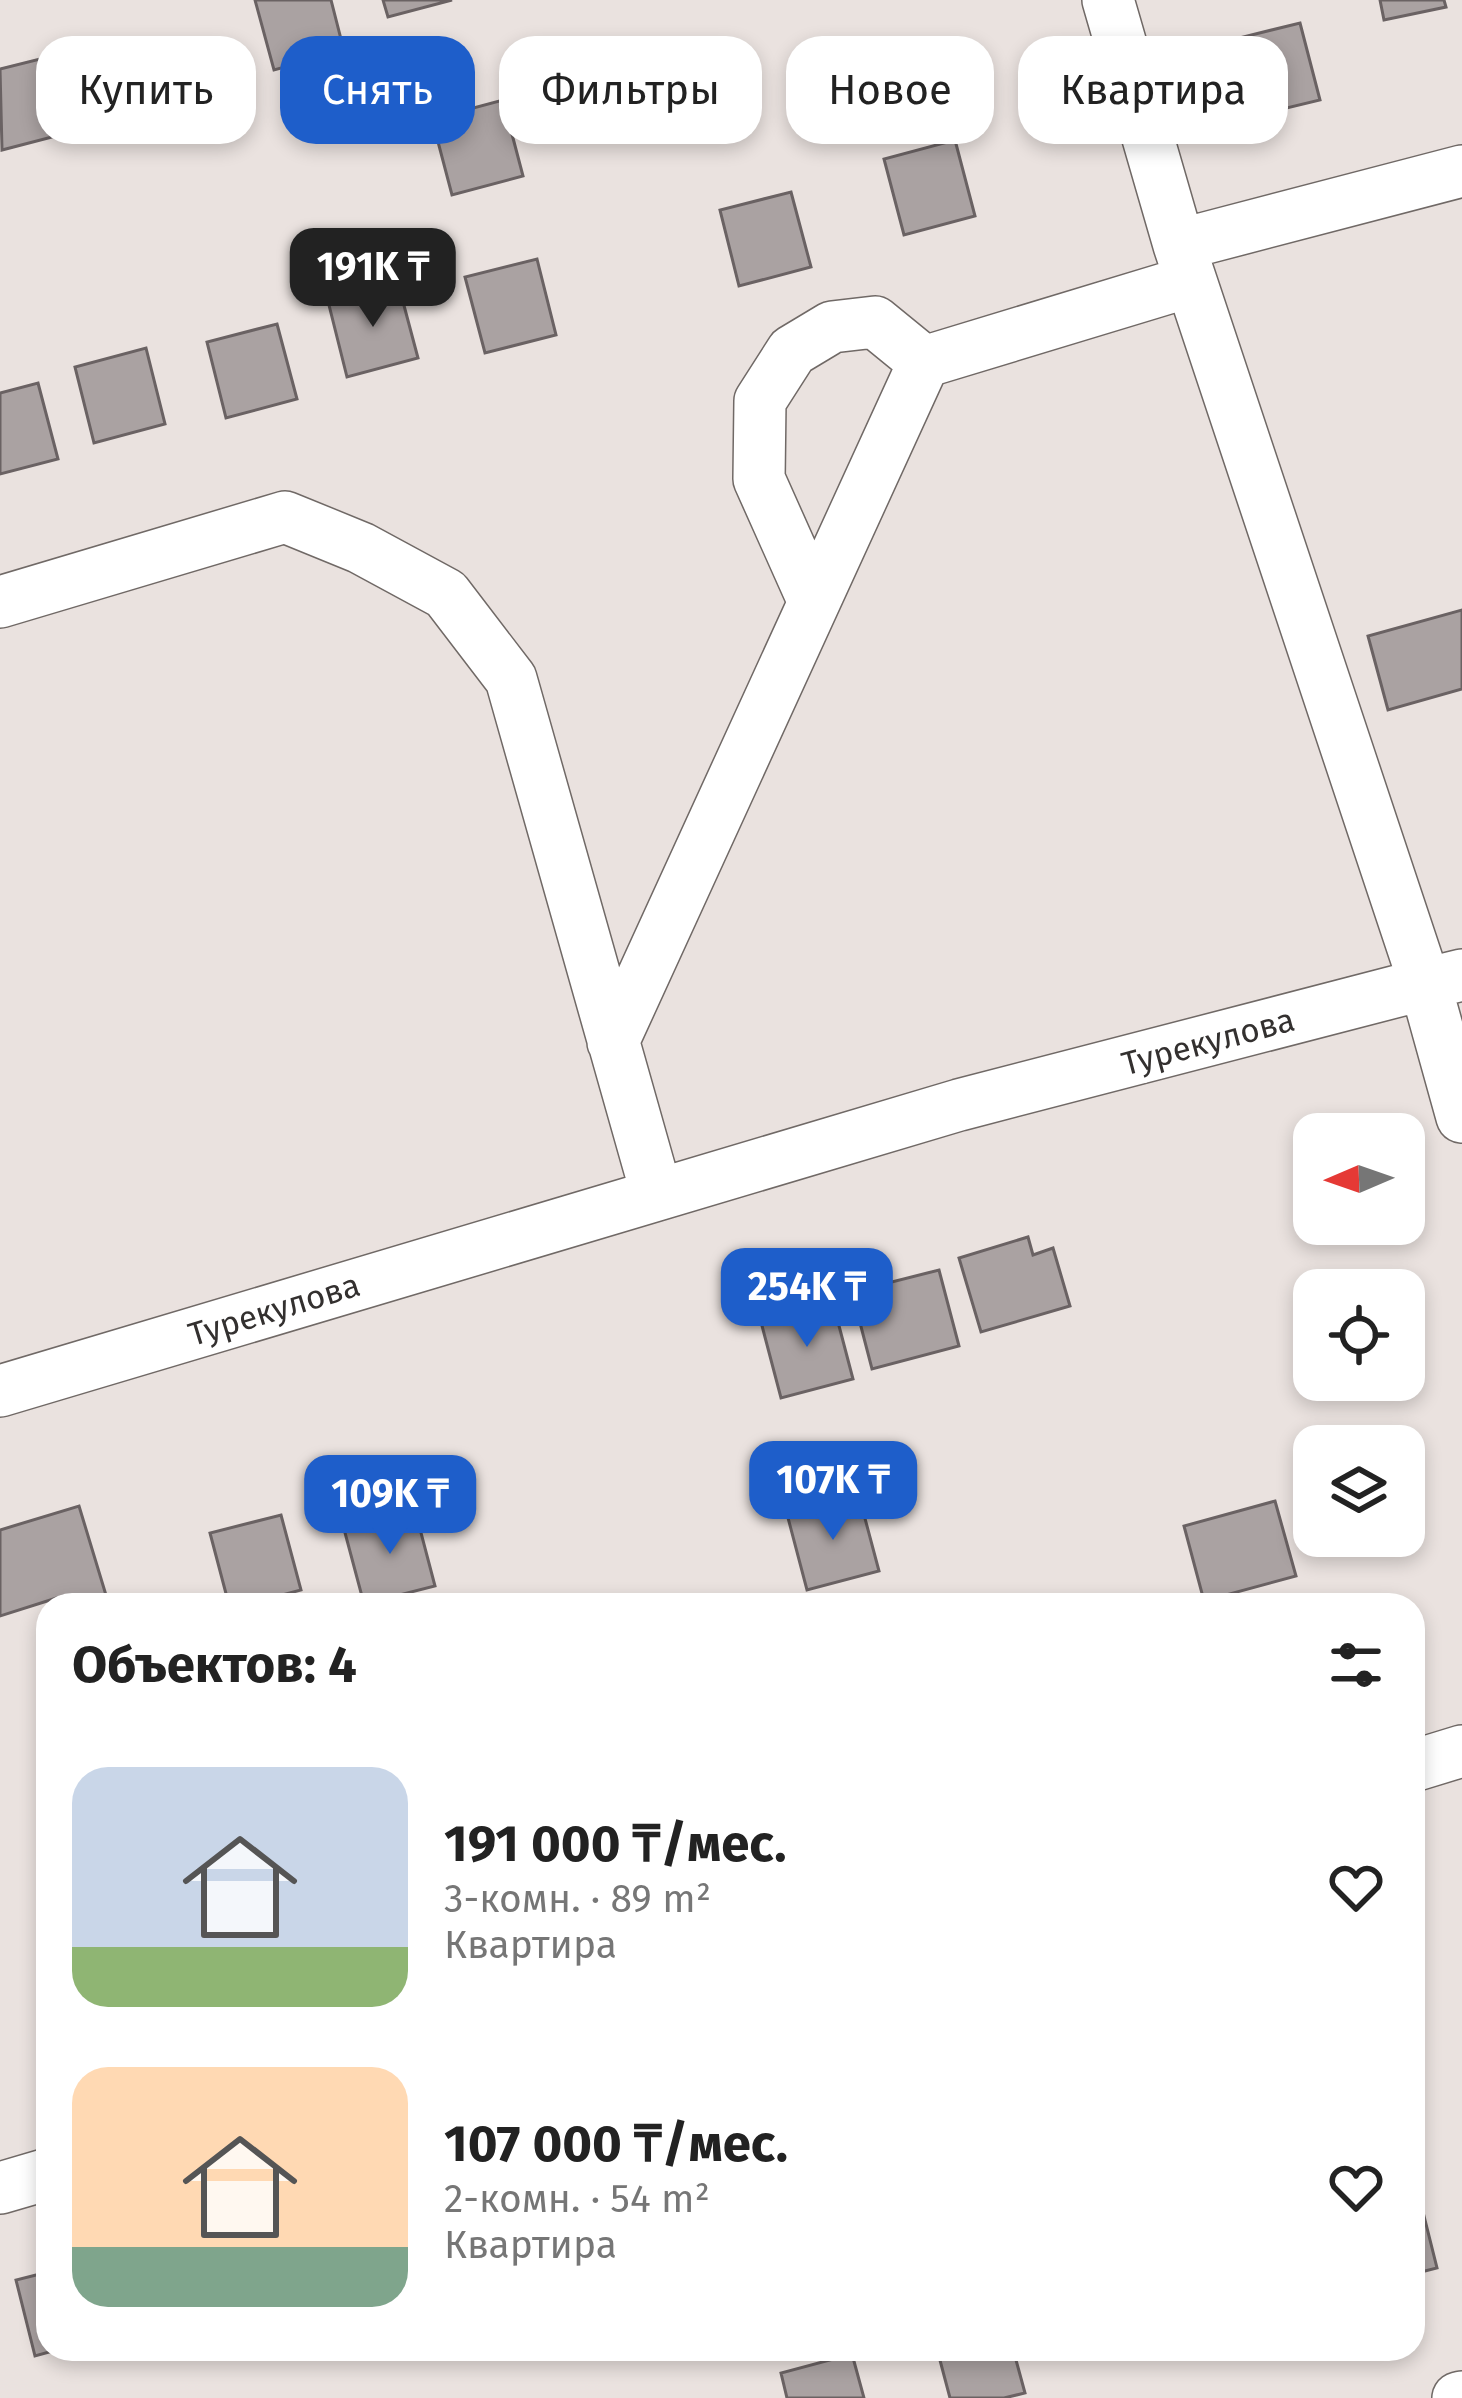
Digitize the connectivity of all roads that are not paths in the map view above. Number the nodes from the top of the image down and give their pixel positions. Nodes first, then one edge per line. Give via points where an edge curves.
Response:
1 (1108, 0) edge
2 (1462, 171) edge
3 (1185, 263) junction
4 (924, 362) junction
5 (0, 602) edge
6 (814, 602) junction
7 (1443, 980) edge
8 (613, 1042) junction
9 (1462, 1117) edge
10 (657, 1196) junction
11 (0, 1391) edge
12 (1462, 1751) edge
13 (1425, 1762) edge
14 (36, 2178) edge
15 (0, 2188) edge

1 - 3 street
2 - 3 street
3 - 4 street
3 - 7 street
4 - 6 street
4 - 6 street via 875,322 832,327 792,351 760,401 759,479
5 - 8 street via 286,517 446,594 511,680
6 - 8 street
7 - 9 street
7 - 10 street, Турекулова via 958,1106
8 - 10 street
10 - 11 street, Турекулова
12 - 13 street
14 - 15 street

